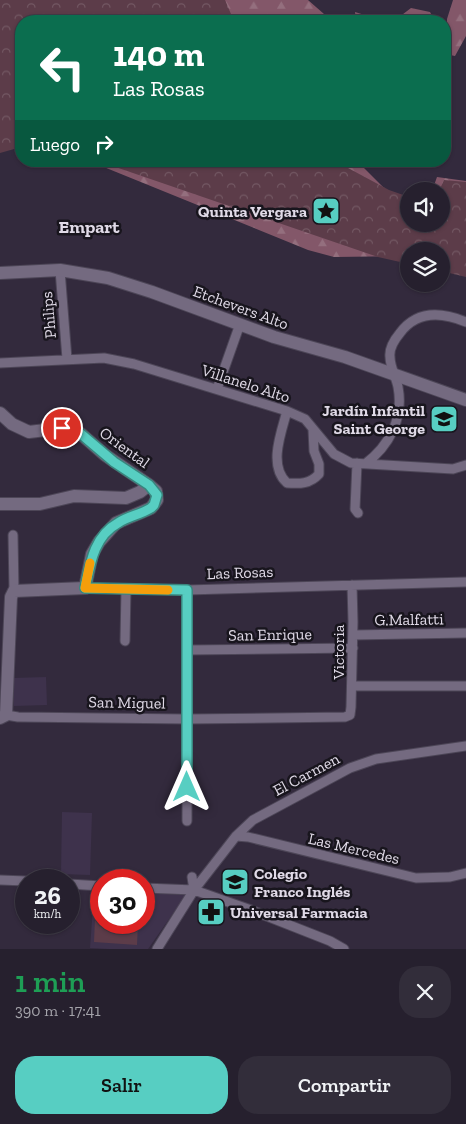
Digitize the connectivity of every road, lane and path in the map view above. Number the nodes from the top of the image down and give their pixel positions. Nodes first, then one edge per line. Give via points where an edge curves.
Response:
1 (60, 270) junction
2 (0, 273) edge
3 (466, 322) edge
4 (240, 324) junction
5 (67, 359) junction
6 (0, 363) edge
7 (394, 375) junction
8 (217, 389) junction
9 (466, 400) edge
10 (287, 411) junction
11 (0, 413) edge
12 (313, 430) junction
13 (361, 464) junction
14 (466, 465) edge
15 (149, 485) junction
16 (0, 504) edge
17 (358, 513) dead end
18 (13, 535) dead end
19 (466, 582) edge
20 (352, 585) junction
21 (85, 588) junction
22 (126, 589) junction
23 (187, 590) junction
24 (14, 591) junction
25 (6, 612) edge
26 (466, 633) edge
27 (353, 635) junction
28 (125, 641) dead end
29 (353, 648) junction
30 (187, 650) junction
31 (352, 686) junction
32 (466, 686) edge
33 (3, 716) edge
34 (344, 717) joint
35 (187, 719) junction
36 (466, 746) edge
37 (187, 821) dead end
38 (236, 836) junction
39 (466, 873) edge
40 (192, 877) dead end
41 (0, 880) edge
42 (15, 881) edge
43 (155, 888) edge
44 (194, 890) junction
45 (157, 949) edge
46 (344, 949) edge

1 - 2 street, Etchevers Alto
1 - 4 street, Etchevers Alto via 108,278
1 - 5 street, Philips
3 - 7 street via 445,315 416,318 395,339 390,357
4 - 7 street, Etchevers Alto
4 - 8 street
5 - 6 street, Villanelo Alto
5 - 8 street, Villanelo Alto via 104,358
7 - 9 street, Etchevers Alto
7 - 13 street via 399,399 394,430 378,455
8 - 10 street, Villanelo Alto
10 - 12 street, Villanelo Alto via 305,419
10 - 12 street via 278,444 278,468 287,483 307,482 319,474
11 - 15 street, Oriental via 12,424 30,432 62,428 81,434 114,462
12 - 13 street, Villanelo Alto via 334,454 351,463
13 - 14 street, Villanelo Alto via 453,468
13 - 17 street via 355,509
15 - 16 street via 126,498 74,496 40,504
15 - 21 street via 157,495 154,505 116,523 107,532 92,554
18 - 24 street
19 - 20 street, Las Rosas
20 - 23 street, Las Rosas
20 - 27 street, Victoria
21 - 22 street, Las Rosas
21 - 24 street, Las Rosas
22 - 23 street, Las Rosas
22 - 28 street
23 - 30 street
24 - 25 street
25 - 33 street
26 - 27 street, G.Malfatti
27 - 29 street, Victoria
29 - 30 street, San Enrique
29 - 31 street, Victoria
30 - 35 street
31 - 32 street
31 - 34 street, Victoria via 350,715
33 - 35 street, San Miguel
34 - 35 street, San Miguel
35 - 37 street
36 - 38 street, El Carmen via 376,759 350,768 253,820
38 - 39 street, Las Mercedes via 416,878
38 - 44 street, El Carmen
40 - 44 street
41 - 42 street
43 - 44 street
44 - 45 street, El Carmen
44 - 46 street

